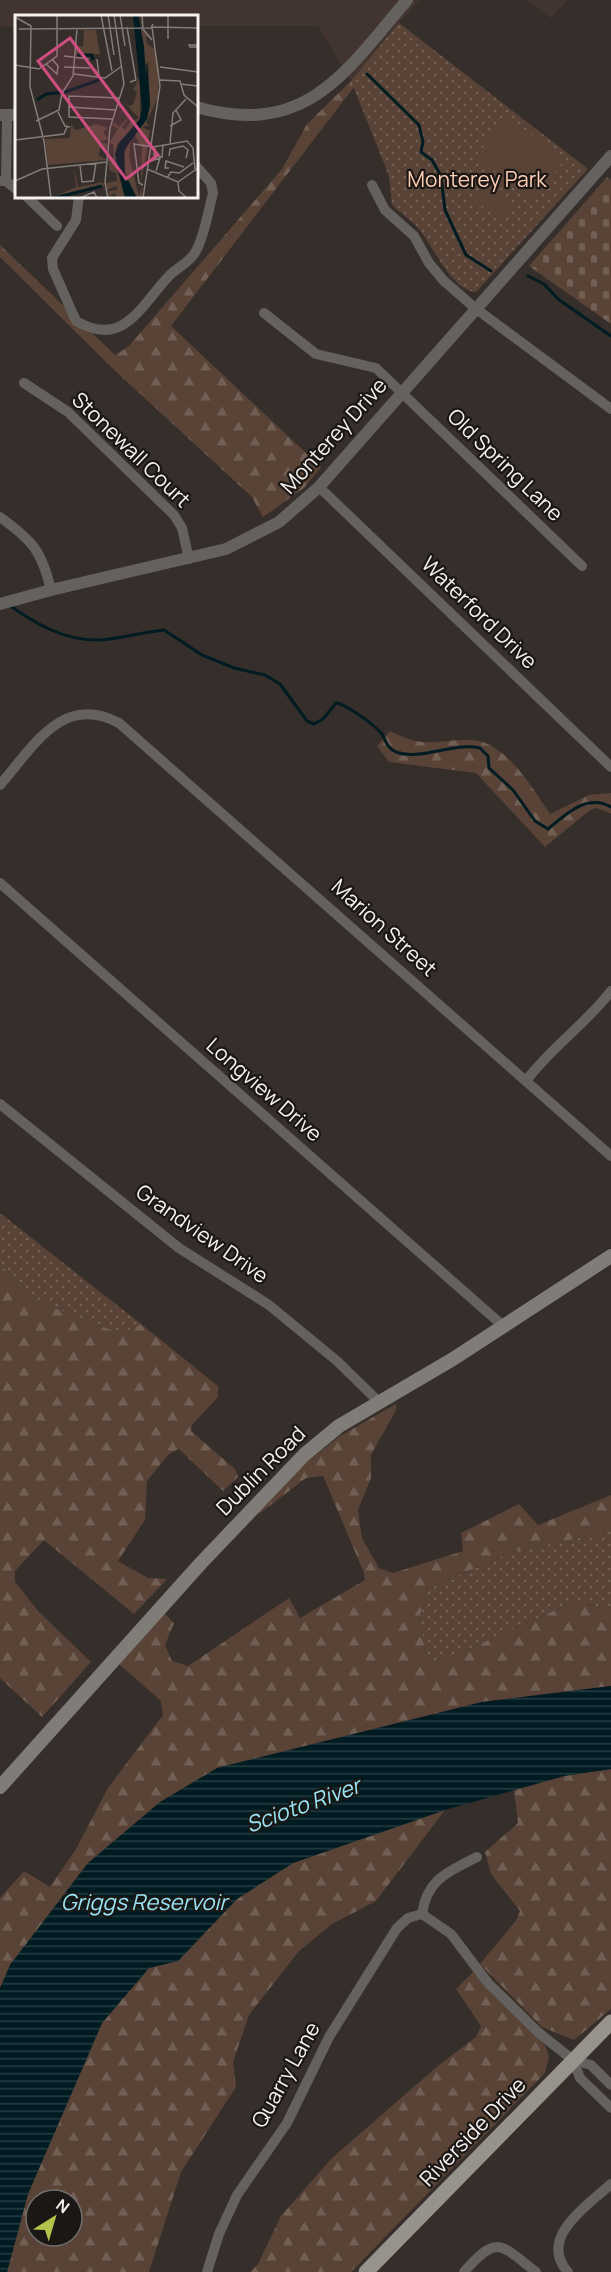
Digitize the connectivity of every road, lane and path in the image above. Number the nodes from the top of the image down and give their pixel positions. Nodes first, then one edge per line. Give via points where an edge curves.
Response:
1 (407, 0) edge
2 (198, 107) edge
3 (8, 116) edge
4 (611, 156) edge
5 (198, 168) edge
6 (3, 181) edge
7 (372, 184) dead end
8 (28, 198) edge
9 (79, 198) edge
10 (57, 226) dead end
11 (475, 308) junction
12 (264, 313) dead end
13 (24, 383) dead end
14 (401, 392) junction
15 (611, 409) edge
16 (319, 487) junction
17 (0, 517) edge
18 (189, 559) junction
19 (582, 566) dead end
20 (51, 590) junction
21 (5, 602) edge
22 (610, 764) edge
23 (0, 785) edge
24 (0, 883) edge
25 (611, 991) edge
26 (526, 1081) junction
27 (0, 1104) edge
28 (611, 1156) edge
29 (611, 1256) edge
30 (502, 1325) junction
31 (378, 1401) junction
32 (0, 1786) edge
33 (477, 1857) dead end
34 (422, 1914) junction
35 (611, 2022) edge
36 (573, 2060) junction
37 (611, 2085) edge
38 (611, 2108) edge
39 (611, 2184) edge
40 (207, 2272) edge
41 (366, 2272) edge
42 (464, 2272) edge
43 (536, 2272) edge
44 (568, 2272) edge

1 - 2 street via 343,75 298,106 243,115
3 - 6 street
4 - 11 street, Monterey Drive
5 - 9 street via 211,183 213,193 195,254 170,275 139,313 118,329 96,329 76,321 53,269 52,258 76,220
7 - 11 street via 386,210 414,236 436,272
8 - 10 street
11 - 14 street, Monterey Drive
11 - 15 street
12 - 14 street, Old Spring Lane via 316,354 370,365
13 - 18 street, Stonewall Court via 68,412 174,515 182,528
14 - 16 street, Monterey Drive
14 - 19 street, Old Spring Lane
16 - 18 street, Monterey Drive via 260,534
16 - 22 street, Waterford Drive
17 - 20 street via 31,540
18 - 20 street, Monterey Drive
20 - 21 street, Monterey Drive
23 - 26 street, Marion Street via 48,730 64,718 84,712 103,714 130,731
24 - 30 street, Longview Drive
25 - 26 street
26 - 28 street, Marion Street
27 - 31 street, Grandview Drive via 180,1248 269,1305
29 - 30 main road, Dublin Road
30 - 31 main road, Dublin Road via 453,1359
31 - 32 main road, Dublin Road via 339,1426 269,1489
33 - 34 street via 442,1876 430,1888
34 - 36 street via 451,1934 488,1983
34 - 40 street, Quarry Lane via 408,1918 397,1928 329,2037 287,2123 237,2195
35 - 36 main road, Riverside Drive
36 - 37 street via 591,2065
36 - 38 street via 580,2078
36 - 41 main road, Riverside Drive
39 - 44 street via 558,2238 558,2252
42 - 43 street via 481,2252 495,2246 505,2248

